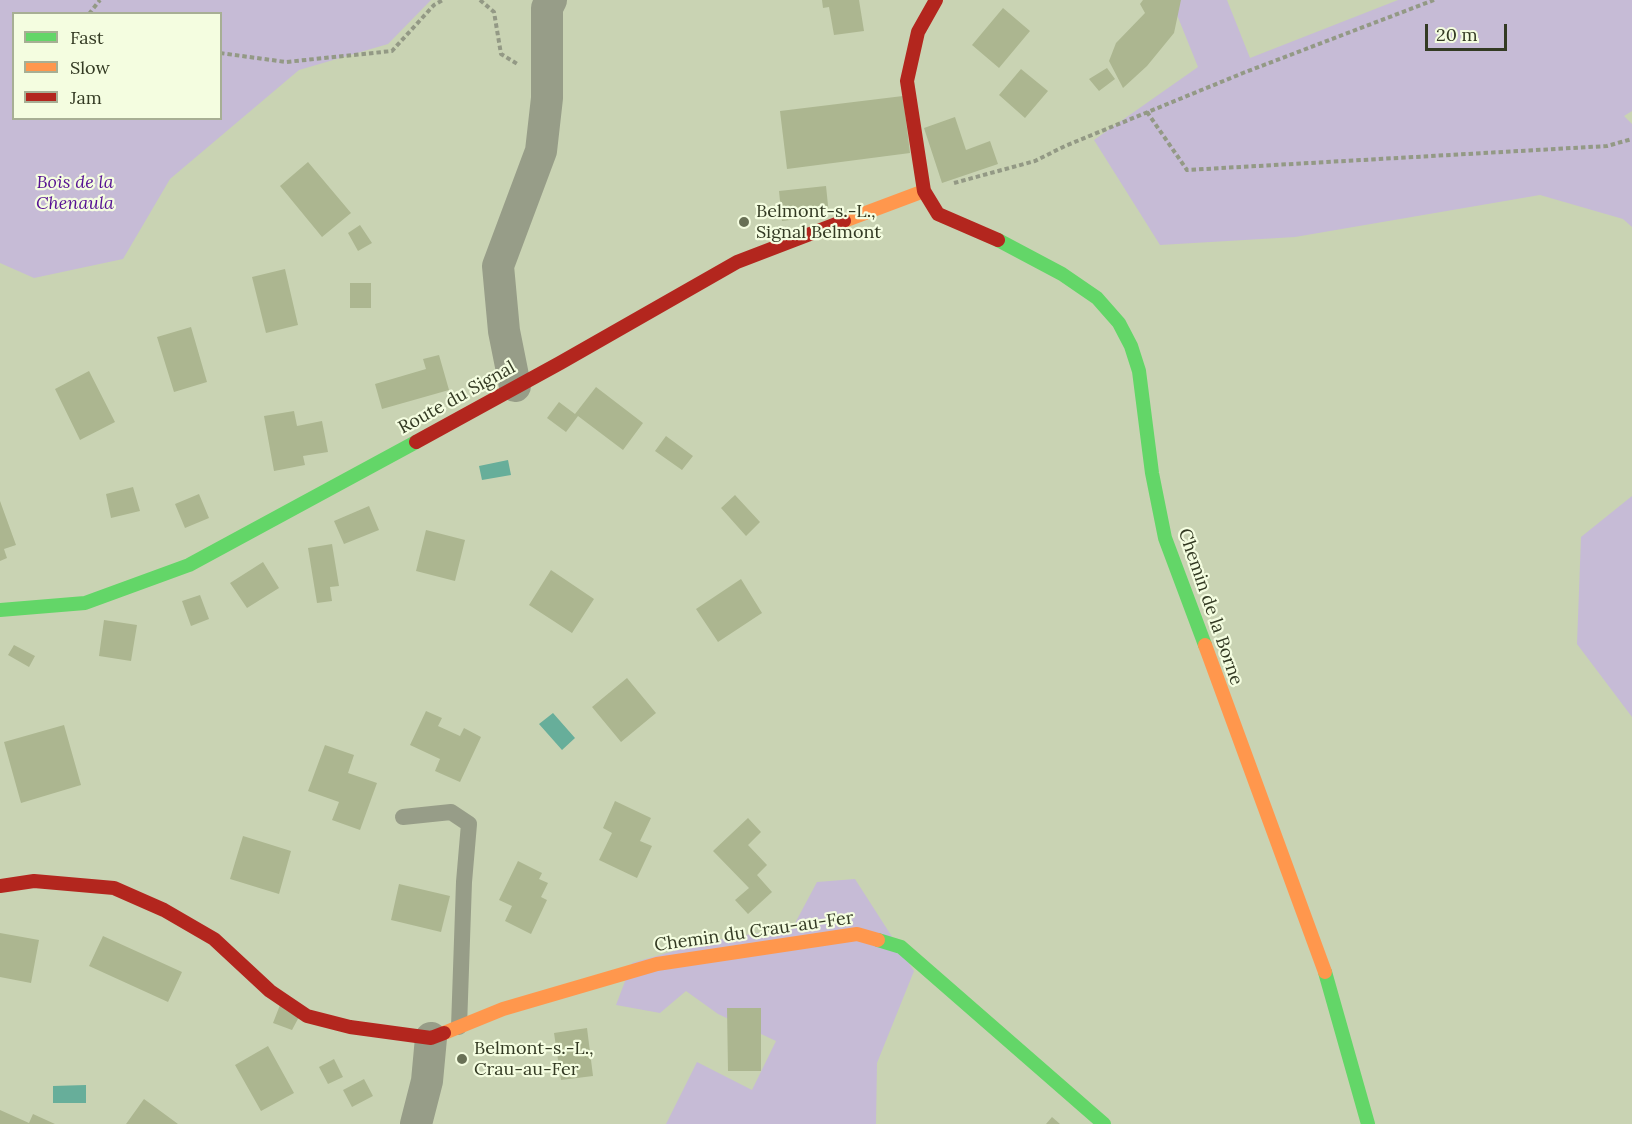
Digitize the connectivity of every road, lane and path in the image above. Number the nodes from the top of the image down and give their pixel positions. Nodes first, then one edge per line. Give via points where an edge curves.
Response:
1 (100, 0) edge
2 (442, 0) edge
3 (480, 0) edge
4 (551, 0) edge
5 (936, 0) edge
6 (1434, 0) edge
7 (91, 12) edge
8 (222, 53) edge
9 (547, 82) junction
10 (1147, 112) junction
11 (1632, 139) edge
12 (924, 192) junction
13 (515, 386) junction
14 (0, 610) edge
15 (403, 817) dead end
16 (0, 886) edge
17 (445, 1033) junction
18 (416, 1124) edge
19 (1104, 1124) edge
20 (1368, 1124) edge

1 - 7 path
2 - 8 path via 392,51 286,62
3 - 9 path via 494,12 501,54
4 - 9 street via 547,8
5 - 12 street via 918,32 907,81
6 - 10 path
9 - 13 street via 541,151 498,266 504,331
10 - 11 path via 1187,170 1608,146
10 - 12 path via 1035,161
12 - 13 street, Route du Signal via 737,262
12 - 20 street, Chemin de la Borne via 938,214 1018,250 1096,298 1119,323 1131,346 1139,371 1165,538 1322,960
13 - 14 street, Route du Signal via 189,565 85,603
15 - 17 lane via 451,812 469,824
16 - 17 street via 33,881 114,888 164,910 214,939 270,991 307,1016 350,1027
17 - 18 street
17 - 19 street, Chemin du Crau-au-Fer via 503,1009 657,964 857,934 901,947

